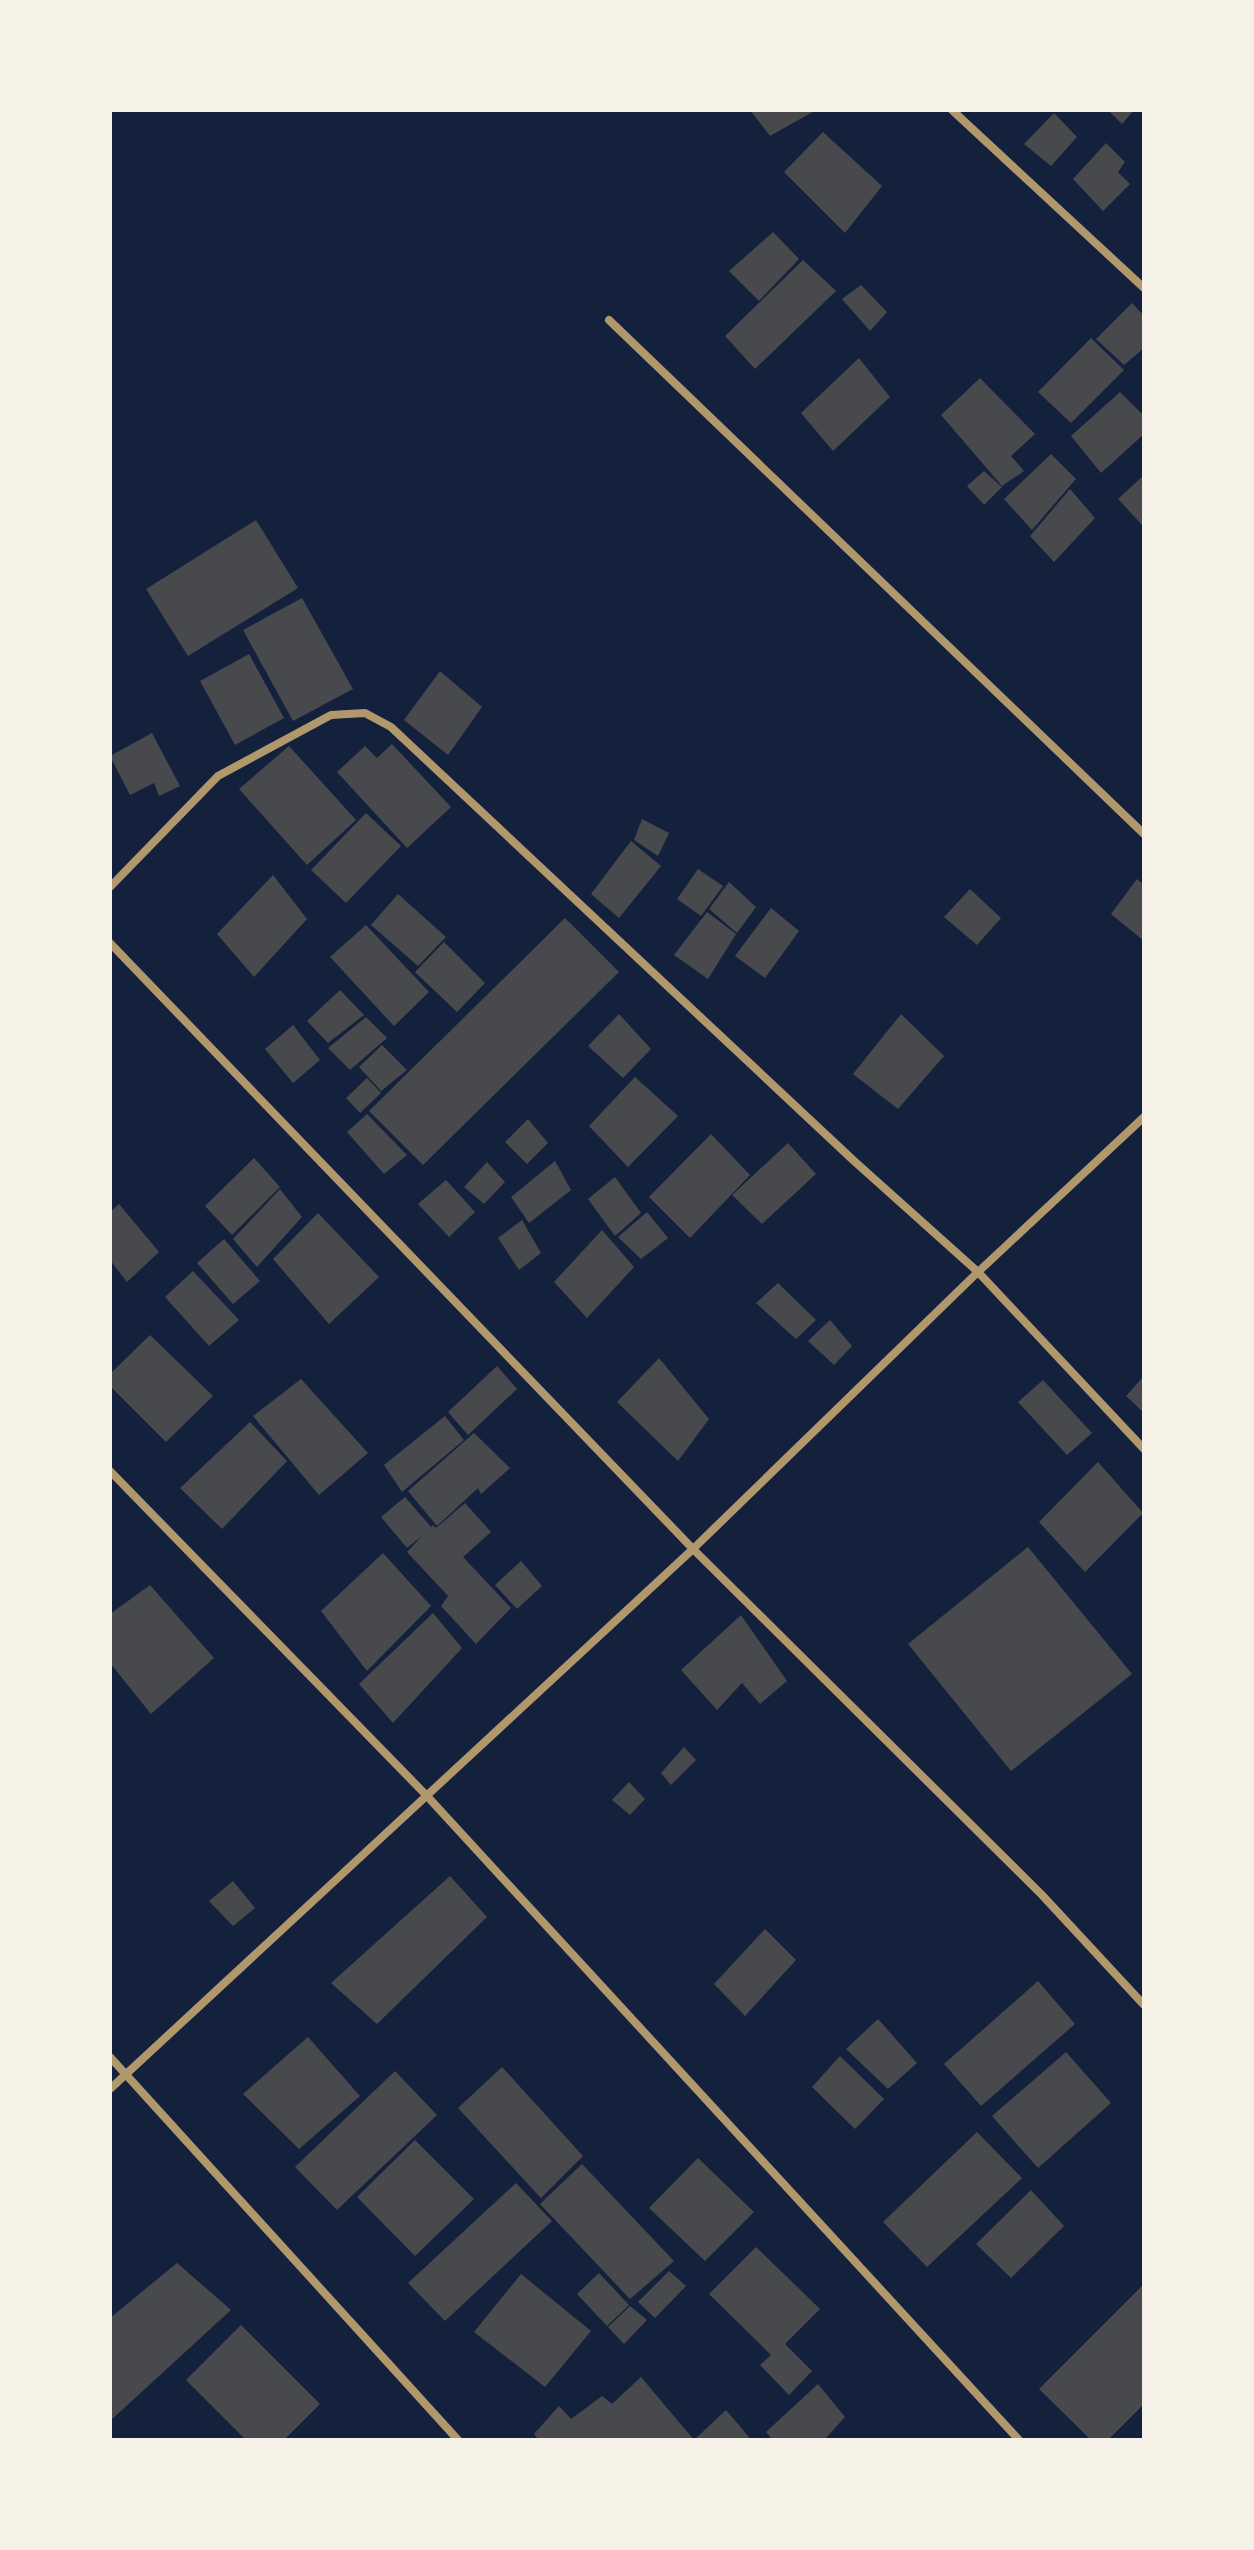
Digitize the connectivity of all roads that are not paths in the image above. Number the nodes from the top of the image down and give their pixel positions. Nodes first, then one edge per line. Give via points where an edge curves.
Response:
1 (952, 110) edge
2 (1144, 288) edge
3 (609, 320) dead end
4 (1144, 834) edge
5 (110, 887) edge
6 (110, 943) edge
7 (1144, 1117) edge
8 (978, 1272) junction
9 (1144, 1449) edge
10 (110, 1471) edge
11 (693, 1549) junction
12 (427, 1796) junction
13 (1144, 2005) edge
14 (110, 2057) edge
15 (126, 2075) junction
16 (110, 2089) edge
17 (458, 2440) edge
18 (1019, 2440) edge

1 - 2 street
3 - 4 street
5 - 8 street via 218,776 331,715 365,713 391,727
6 - 11 street
7 - 8 street
8 - 9 street
8 - 11 street
10 - 12 street
11 - 12 street
11 - 13 street via 1042,1895
12 - 15 street
12 - 18 street
14 - 15 street
15 - 16 street
15 - 17 street

